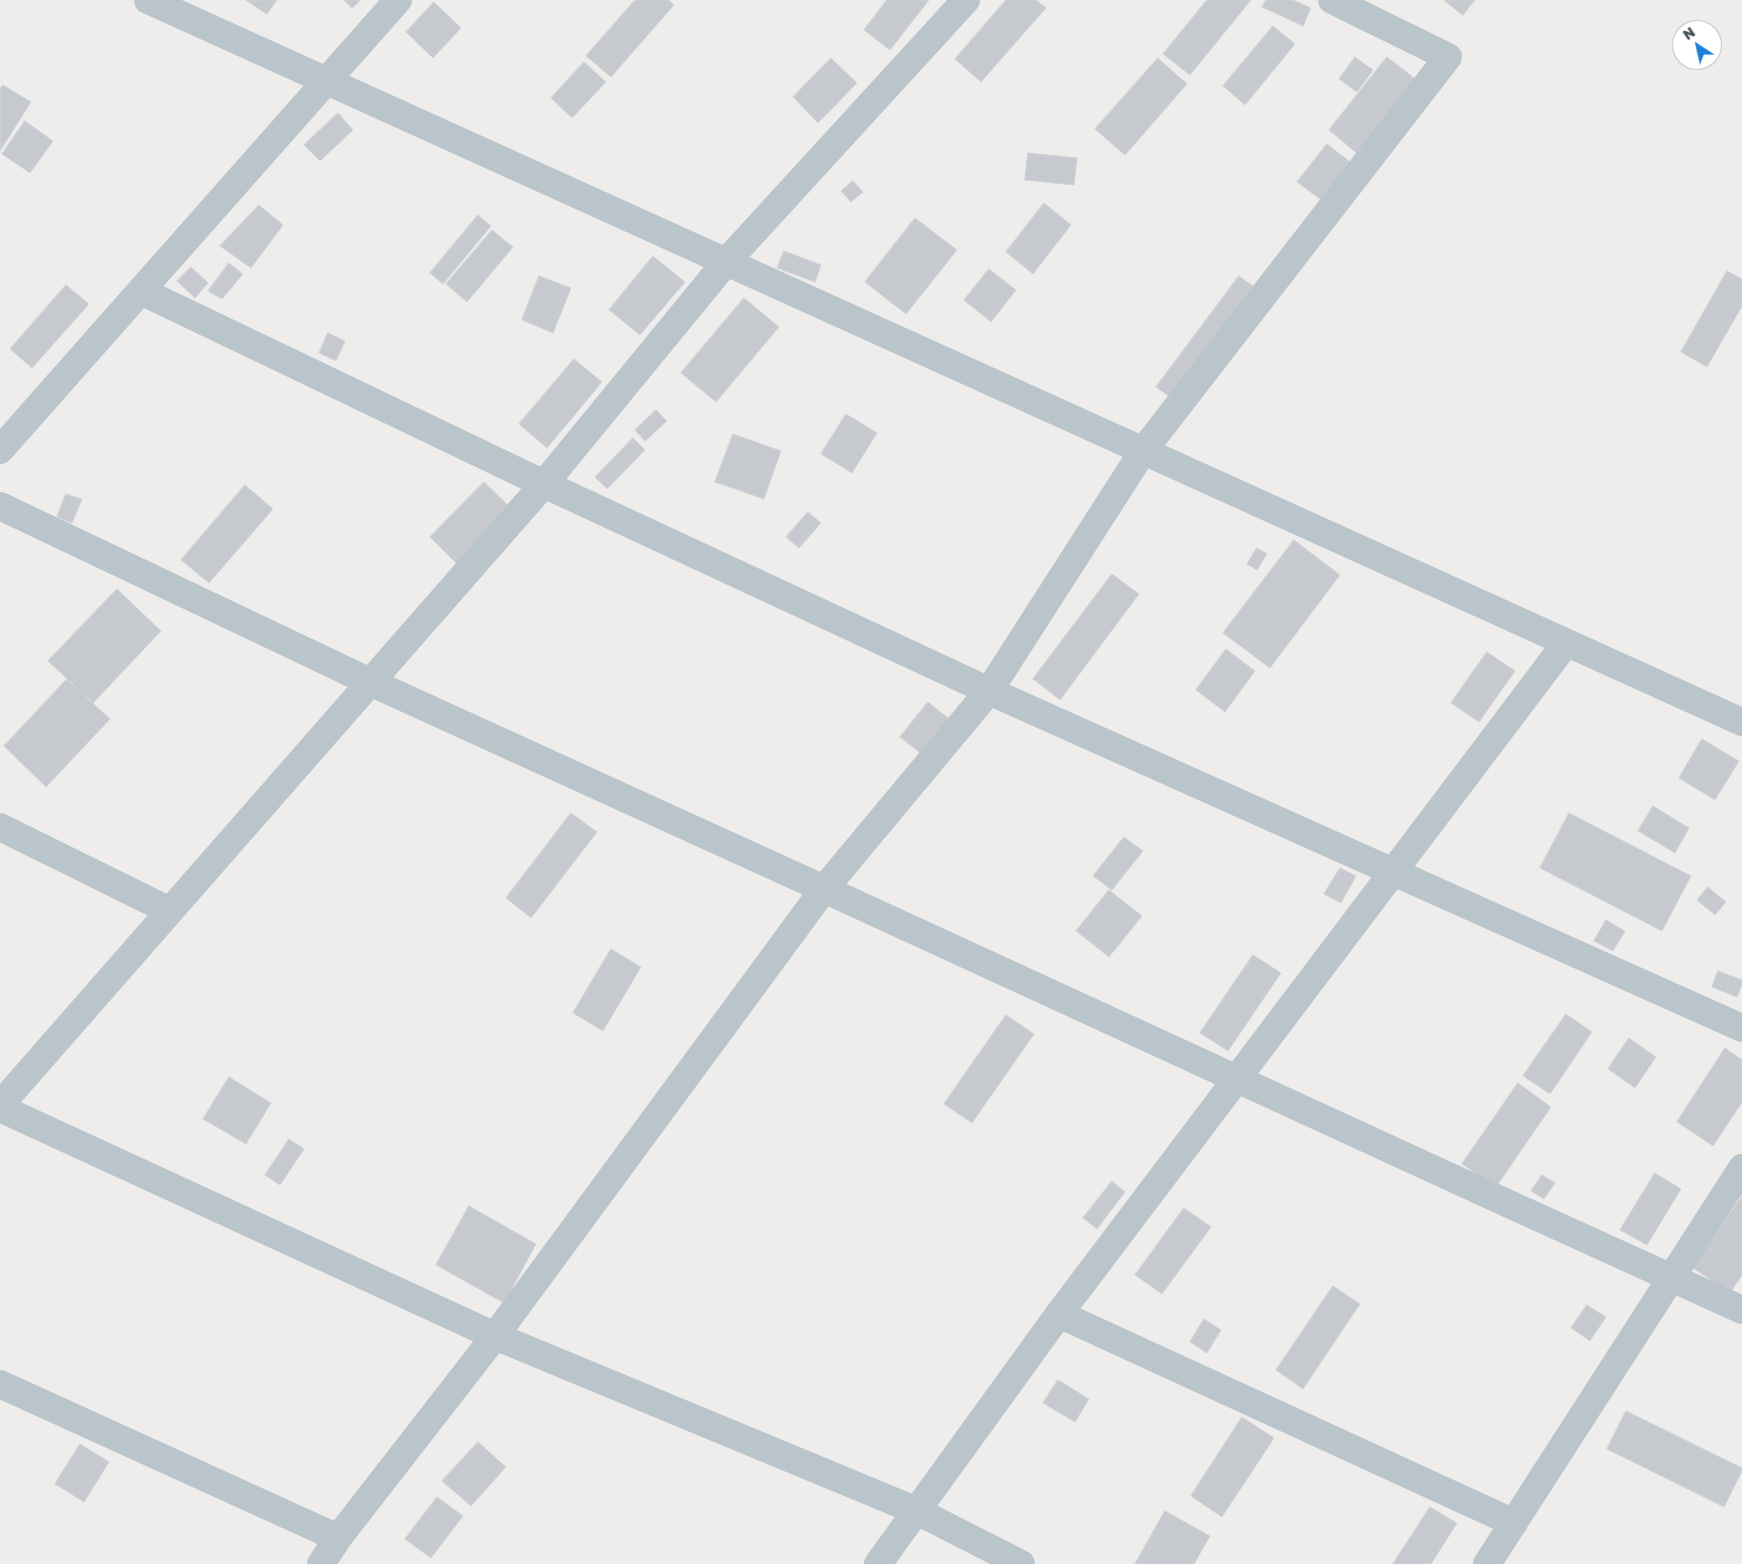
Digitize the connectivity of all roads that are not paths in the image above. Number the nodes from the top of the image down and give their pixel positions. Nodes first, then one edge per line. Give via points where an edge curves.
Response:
1 (148, 0) edge
2 (398, 0) edge
3 (966, 0) edge
4 (1332, 0) edge
5 (327, 81) junction
6 (726, 262) junction
7 (141, 291) junction
8 (0, 450) edge
9 (1143, 451) junction
10 (544, 484) junction
11 (0, 506) edge
12 (1566, 642) junction
13 (370, 682) junction
14 (989, 691) junction
15 (1742, 722) edge
16 (0, 826) edge
17 (1393, 872) junction
18 (824, 889) junction
19 (170, 910) junction
20 (1742, 1028) edge
21 (1237, 1078) junction
22 (0, 1106) edge
23 (1742, 1168) edge
24 (1672, 1278) junction
25 (1742, 1310) edge
26 (1059, 1314) junction
27 (495, 1336) junction
28 (0, 1384) edge
29 (917, 1511) junction
30 (1514, 1523) junction
31 (338, 1538) junction
32 (320, 1564) edge
33 (878, 1564) edge
34 (1021, 1564) edge
35 (1487, 1564) edge

1 - 5 street
2 - 5 street
3 - 6 street
4 - 9 street via 1448,57
5 - 6 street
5 - 7 street
6 - 9 street
6 - 10 street
7 - 8 street
7 - 10 street
9 - 12 street
9 - 14 street
10 - 13 street
10 - 14 street
11 - 13 street
12 - 15 street
12 - 17 street
13 - 18 street
13 - 19 street
14 - 17 street
14 - 18 street
16 - 19 street
17 - 20 street
17 - 21 street
18 - 21 street
18 - 27 street
19 - 22 street
21 - 24 street
21 - 26 street
22 - 27 street
23 - 24 street
24 - 25 street
24 - 30 street
26 - 29 street
26 - 30 street
27 - 29 street
27 - 31 street
28 - 31 street
29 - 33 street
29 - 34 street
30 - 35 street
31 - 32 street

